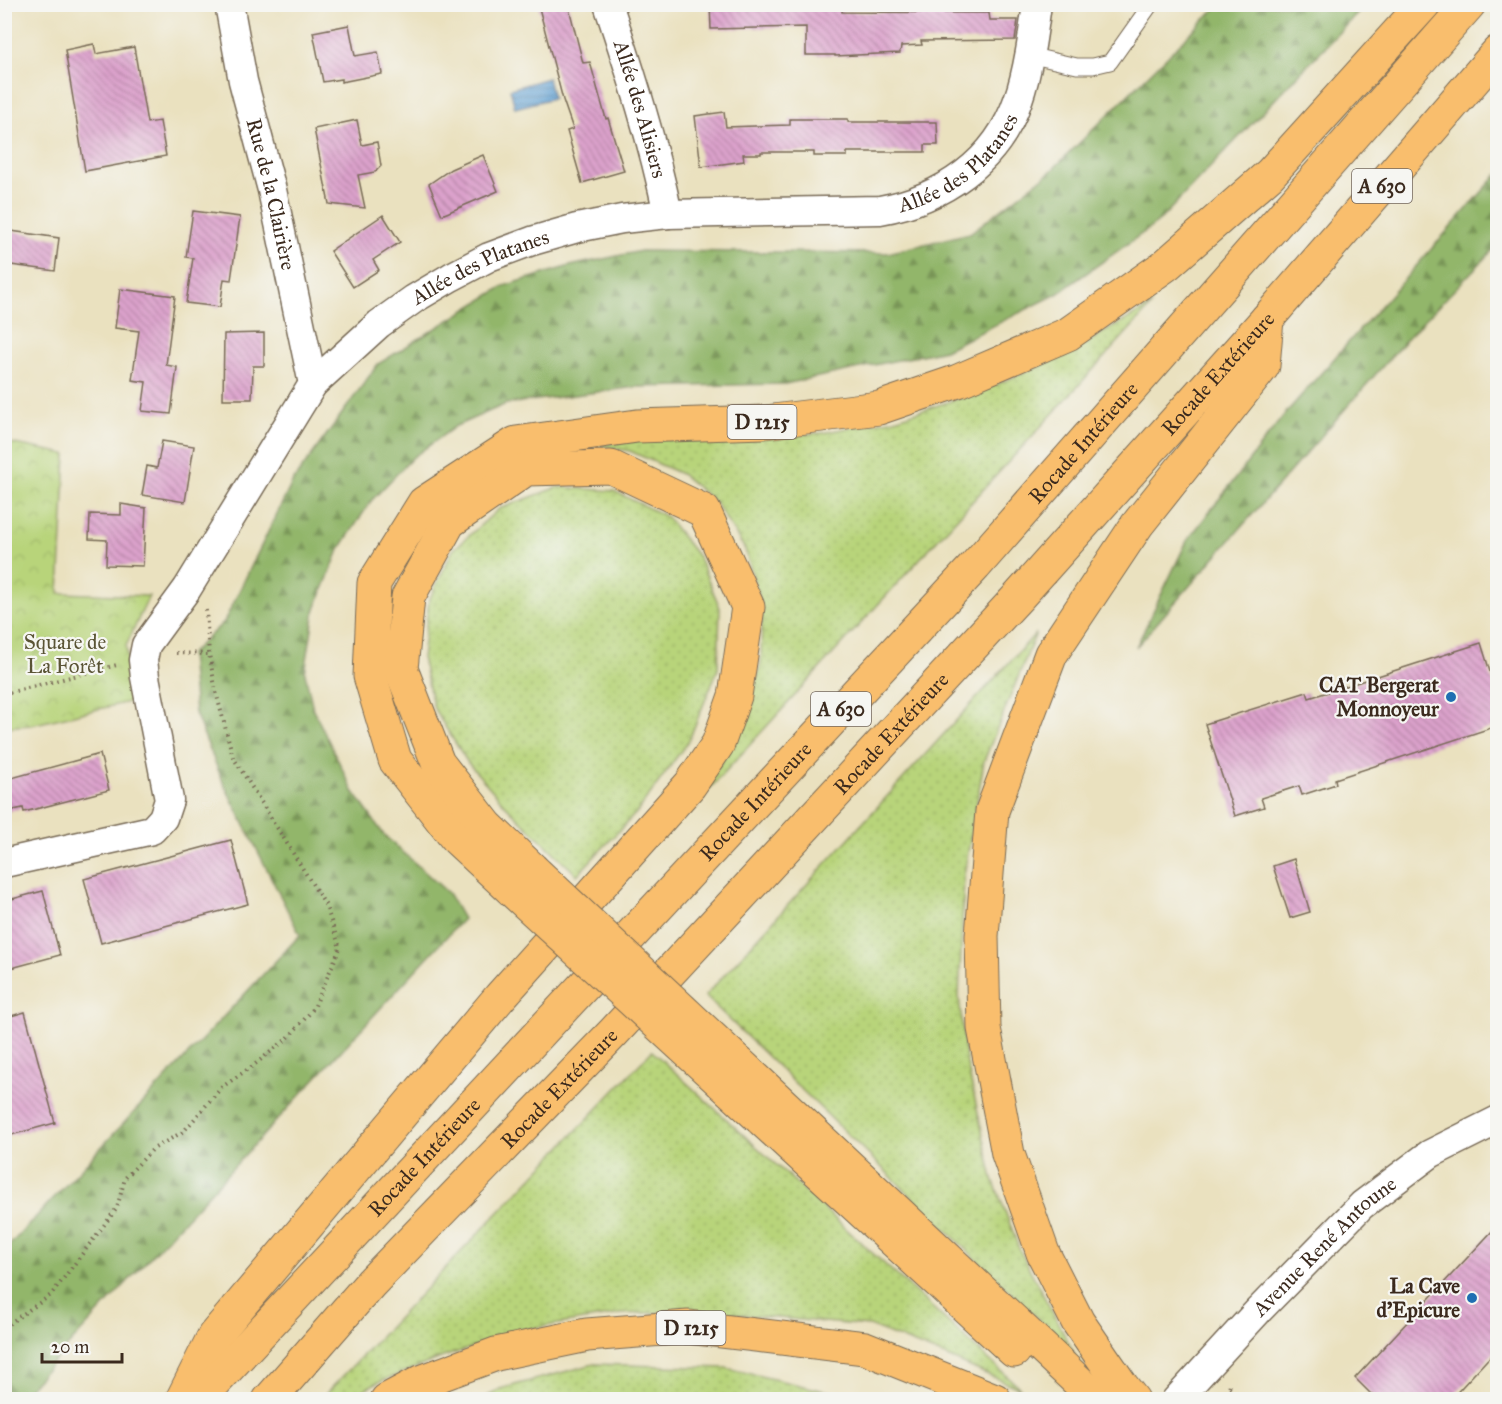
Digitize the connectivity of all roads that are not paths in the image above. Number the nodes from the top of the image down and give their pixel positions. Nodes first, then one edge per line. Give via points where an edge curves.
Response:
1 (228, 4) edge
2 (608, 4) edge
3 (1037, 4) edge
4 (1150, 4) edge
5 (1424, 4) edge
6 (1468, 4) edge
7 (1497, 52) edge
8 (1028, 55) junction
9 (668, 214) junction
10 (1266, 319) junction
11 (313, 384) junction
12 (4, 863) edge
13 (522, 880) junction
14 (730, 1073) junction
15 (1497, 1120) edge
16 (1118, 1395) edge
17 (182, 1400) edge
18 (198, 1400) edge
19 (268, 1400) edge
20 (387, 1400) edge
21 (995, 1400) edge
22 (1066, 1400) edge
23 (1176, 1400) edge

1 - 11 street, Rue de la Clairière
2 - 9 street, Allée des Alisiers via 628,62
3 - 8 street, Allée des Platanes
4 - 8 lane via 1110,62 1077,66
5 - 13 highway, D 1215 via 1270,174 1166,265 1068,334 958,381 879,408 765,422 637,426 516,444 424,502 374,583 370,676 395,760 456,838
6 - 18 highway, Rocade Intérieure / A 630 via 975,566
7 - 10 highway, Rocade Extérieure / A 630
8 - 9 street, Allée des Platanes via 1018,102 995,144 962,177 923,199 880,210
9 - 11 street, Allée des Platanes via 577,228 489,257 451,276 379,324
10 - 16 highway via 1263,366 1137,525 1051,654 992,810 982,936 984,1028 1008,1154 1043,1253
10 - 19 highway, Rocade Extérieure / A 630 via 1019,596 614,1032 371,1283
11 - 12 street, Allée des Platanes via 187,589 146,645 145,677 169,800 164,818 152,830
13 - 14 highway, D 1215, bridge
13 - 17 highway via 487,826 438,763 401,669 408,597 449,522 526,469 610,467 704,511 748,607 735,696 718,744 690,785 500,997 214,1336
14 - 16 highway
14 - 22 highway, D 1215
15 - 23 street, Avenue René Antoune via 1430,1154 1362,1205
20 - 21 highway, D 1215 via 421,1382 496,1354 587,1335 687,1327 865,1348

